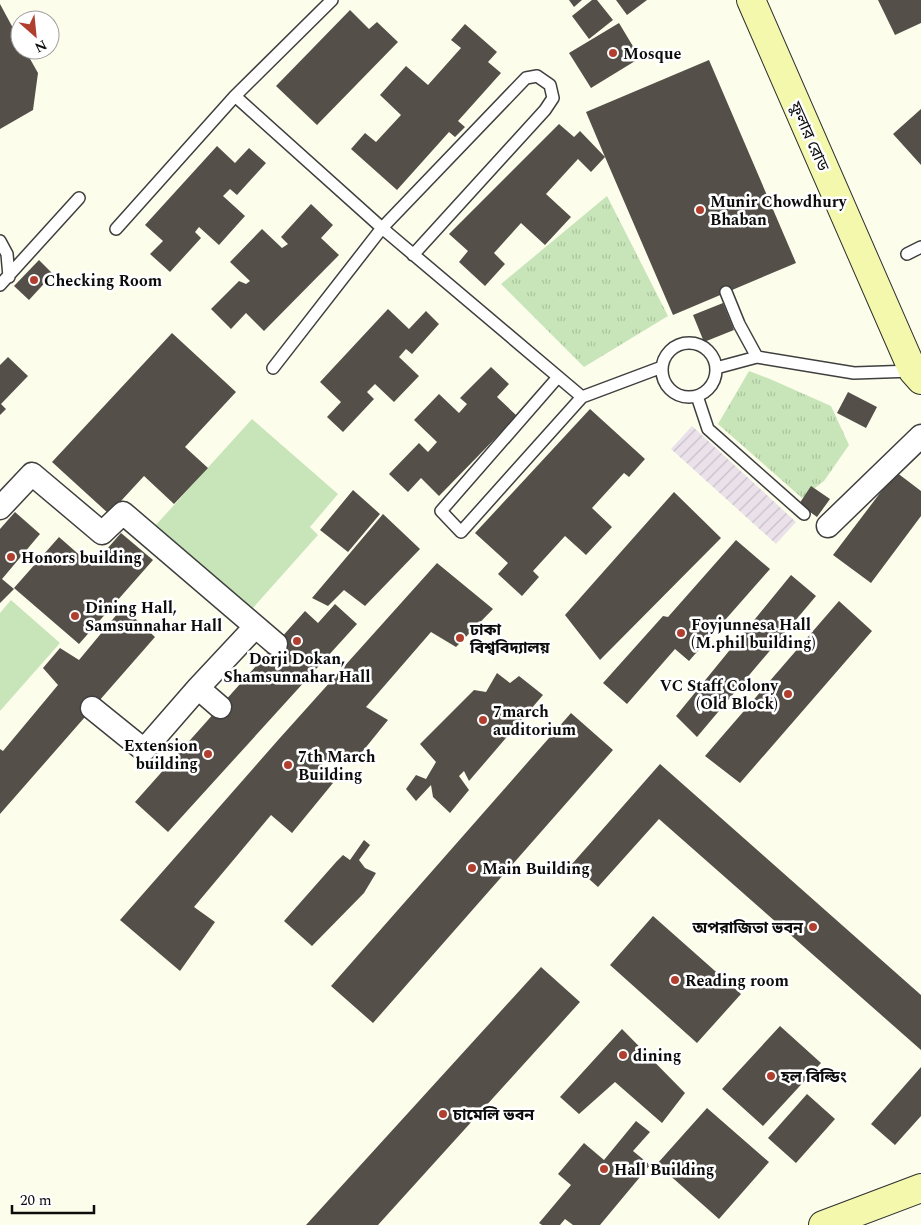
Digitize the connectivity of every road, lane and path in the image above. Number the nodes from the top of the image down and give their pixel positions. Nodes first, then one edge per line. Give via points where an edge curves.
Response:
1 (332, 0) edge
2 (751, 0) edge
3 (235, 96) junction
4 (80, 198) dead end
5 (382, 228) junction
6 (116, 229) dead end
7 (0, 241) edge
8 (921, 247) edge
9 (907, 254) dead end
10 (413, 255) junction
11 (9, 277) junction
12 (0, 285) edge
13 (726, 292) dead end
14 (757, 357) junction
15 (662, 367) junction
16 (273, 368) dead end
17 (716, 368) junction
18 (917, 376) edge
19 (558, 377) junction
20 (697, 396) junction
21 (582, 397) junction
22 (921, 436) edge
23 (0, 508) edge
24 (804, 514) dead end
25 (828, 526) dead end
26 (256, 627) junction
27 (276, 644) dead end
28 (198, 688) junction
29 (220, 706) dead end
30 (92, 708) dead end
31 (921, 1188) edge
32 (823, 1225) edge

1 - 3 lane
2 - 18 main road, ফুলার রোড
3 - 5 lane
3 - 6 lane
4 - 11 lane
5 - 10 lane
5 - 10 lane via 526,78 537,76 550,84 553,98 545,110
5 - 16 lane
7 - 11 lane via 7,254
8 - 9 lane
10 - 19 lane
11 - 12 lane
13 - 14 lane
14 - 17 lane
14 - 18 lane via 854,373
15 - 17 lane via 670,352 685,343 710,352
15 - 20 lane via 662,376 672,391 680,396
15 - 21 lane
17 - 20 lane via 711,385
19 - 21 lane
19 - 21 lane via 441,511 461,532
20 - 24 lane via 708,429
22 - 25 street
23 - 26 street via 32,474 102,533 123,513
26 - 27 street
26 - 28 street
28 - 29 street
28 - 30 street via 144,750
31 - 32 main road

